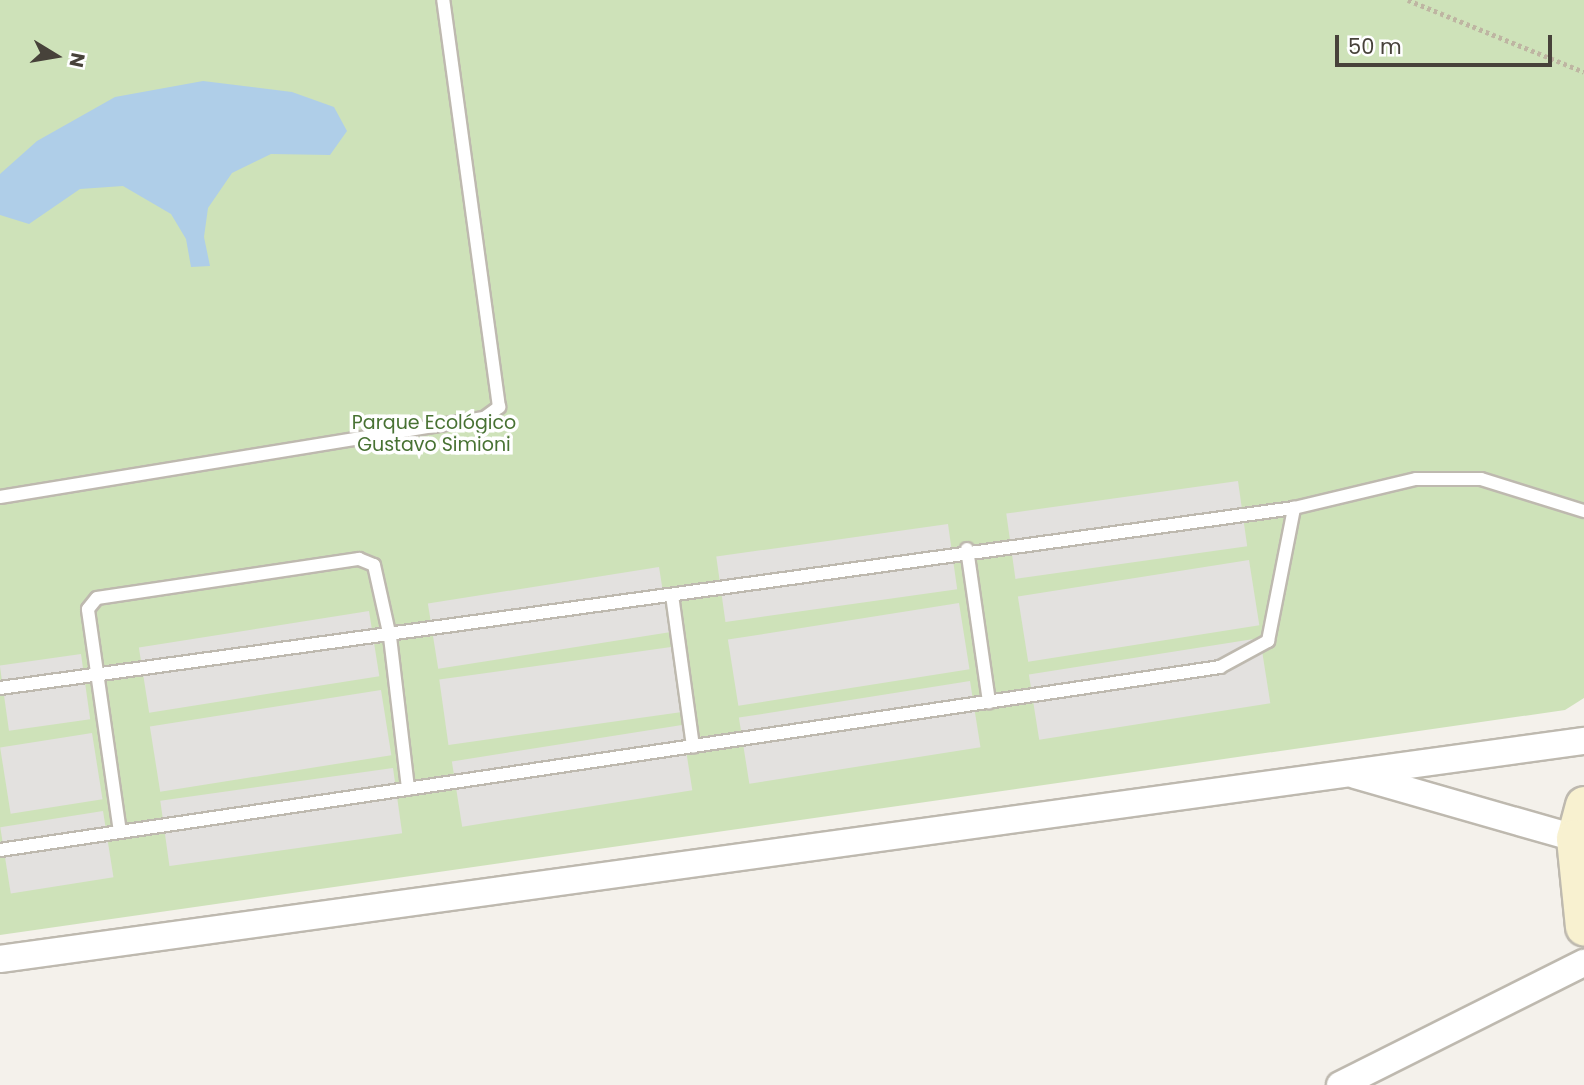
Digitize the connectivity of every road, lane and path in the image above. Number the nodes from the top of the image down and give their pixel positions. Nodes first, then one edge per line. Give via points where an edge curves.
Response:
1 (443, 0) edge
2 (1408, 0) edge
3 (1584, 72) edge
4 (0, 497) edge
5 (1294, 508) junction
6 (1584, 510) edge
7 (967, 549) junction
8 (672, 595) junction
9 (390, 637) junction
10 (96, 677) junction
11 (0, 688) edge
12 (989, 702) junction
13 (1584, 741) edge
14 (693, 747) junction
15 (1343, 771) junction
16 (408, 789) junction
17 (1580, 822) edge
18 (120, 832) junction
19 (0, 850) edge
20 (1584, 927) edge
21 (0, 958) edge
22 (1584, 963) edge
23 (1340, 1085) edge

1 - 4 lane via 499,407 484,418
2 - 3 path
5 - 6 lane via 1416,479 1468,479
5 - 7 lane
5 - 12 lane via 1268,641 1220,667
7 - 8 lane
7 - 12 lane
8 - 9 lane
8 - 14 lane
9 - 10 lane
9 - 10 lane via 374,565 359,559 97,598 88,609
9 - 16 lane
10 - 11 lane
10 - 18 lane
12 - 14 lane
13 - 15 street
14 - 16 lane
15 - 17 street
15 - 21 street
16 - 18 lane
17 - 20 street
18 - 19 lane
22 - 23 street

